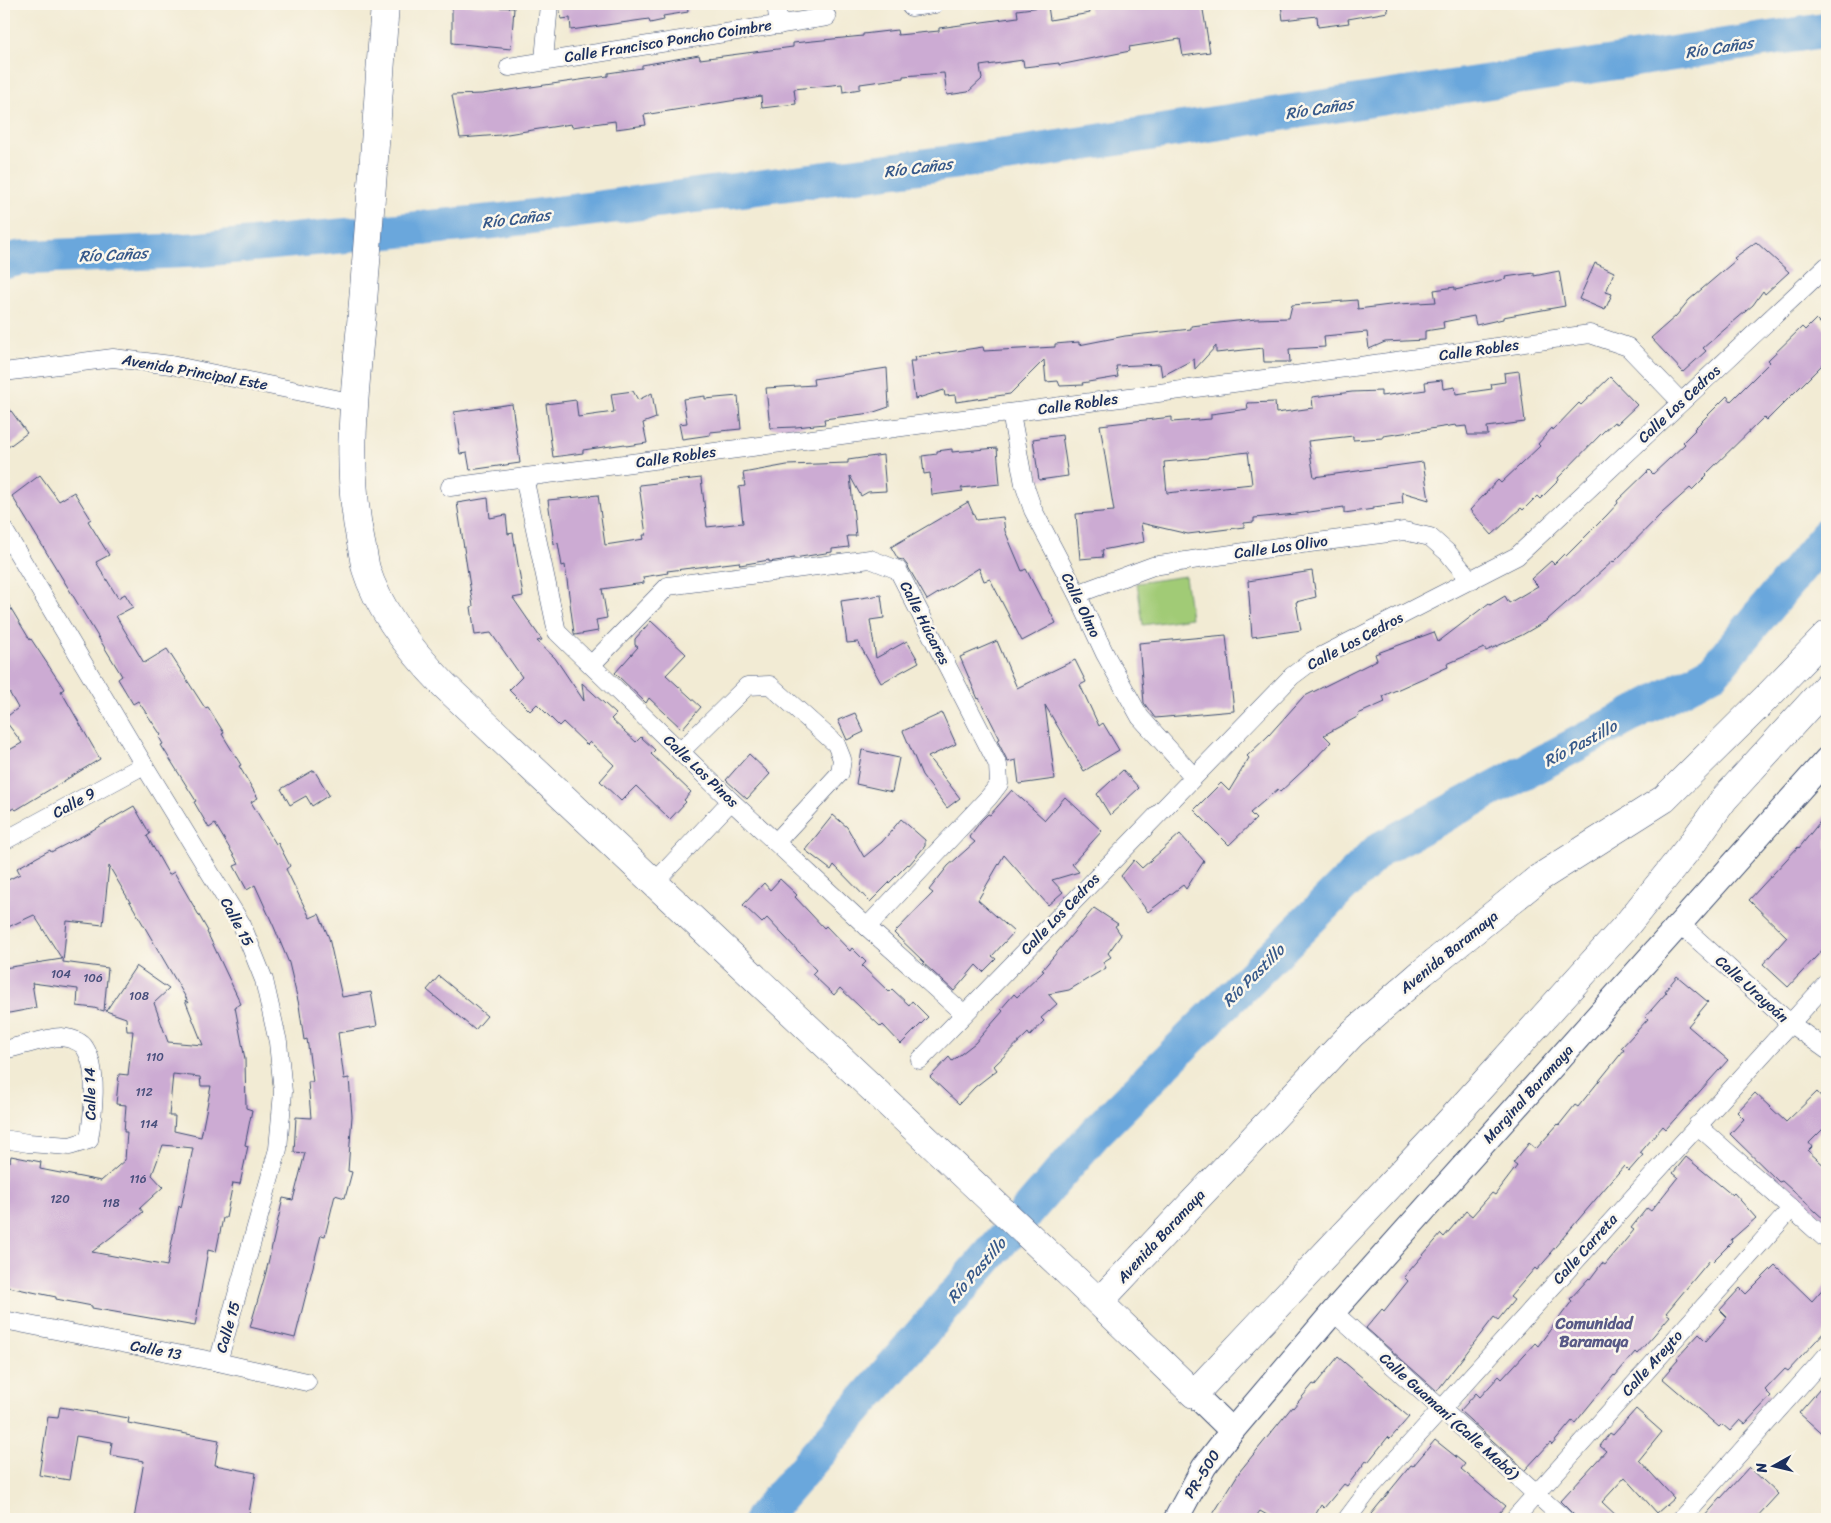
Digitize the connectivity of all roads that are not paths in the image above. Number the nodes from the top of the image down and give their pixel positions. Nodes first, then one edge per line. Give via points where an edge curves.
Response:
1 (385, 4) edge
2 (549, 4) edge
3 (776, 4) edge
4 (935, 4) edge
5 (911, 7) dead end
6 (827, 17) dead end
7 (779, 25) junction
8 (544, 60) junction
9 (509, 67) dead end
10 (1827, 266) edge
11 (4, 372) edge
12 (1681, 402) junction
13 (355, 403) junction
14 (1011, 413) junction
15 (524, 477) junction
16 (450, 487) dead end
17 (5, 535) edge
18 (1471, 581) junction
19 (1077, 594) junction
20 (1827, 635) edge
21 (591, 665) junction
22 (1827, 686) edge
23 (680, 752) junction
24 (1827, 759) edge
25 (144, 765) junction
26 (1193, 776) junction
27 (731, 801) junction
28 (4, 841) edge
29 (776, 842) junction
30 (654, 882) junction
31 (1680, 924) junction
32 (867, 927) junction
33 (1827, 983) edge
34 (964, 1014) junction
35 (1791, 1024) junction
36 (4, 1050) edge
37 (1827, 1050) edge
38 (920, 1060) dead end
39 (1697, 1125) junction
40 (4, 1139) edge
41 (1792, 1208) junction
42 (1827, 1240) edge
43 (1099, 1302) junction
44 (1333, 1312) junction
45 (4, 1320) edge
46 (1827, 1355) edge
47 (218, 1362) junction
48 (307, 1382) dead end
49 (1194, 1394) junction
50 (1441, 1410) junction
51 (1232, 1431) junction
52 (1536, 1494) junction
53 (1176, 1519) edge
54 (1347, 1519) edge
55 (1514, 1519) edge
56 (1564, 1519) edge
57 (1681, 1519) edge

1 - 13 highway
2 - 8 street
3 - 7 street
4 - 5 street
6 - 7 street, Calle Francisco Poncho Coimbre
7 - 8 street, Calle Francisco Poncho Coimbre
8 - 9 street, Calle Francisco Poncho Coimbre
10 - 12 street, Calle Los Cedros
11 - 13 street, Avenida Principal Este via 113,358 171,365
12 - 14 street, Calle Robles via 1628,347 1590,334
12 - 18 street, Calle Los Cedros via 1516,556
13 - 30 highway via 352,474 355,516 366,570 398,628 420,659 444,684
14 - 15 street, Calle Robles
14 - 19 street, Calle Olmo via 1024,484 1033,510
15 - 16 street, Calle Robles
15 - 21 street, Calle Los Pinos via 557,632
17 - 25 street, Calle 15
18 - 19 street, Calle Los Olivo via 1430,537 1404,531 1153,566
18 - 26 street, Calle Los Cedros via 1312,661 1292,676
19 - 26 street, Calle Olmo via 1140,717
20 - 43 highway, Avenida Baramaya via 1664,798 1539,878 1352,1034
21 - 23 street, Calle Los Pinos
21 - 32 street, Calle Húcares via 668,586 870,559 898,570 998,765 999,784
22 - 49 highway via 1724,799 1618,934 1441,1131
23 - 27 street, Calle Los Pinos
23 - 29 street via 747,686 770,685 836,744 842,759 840,773
24 - 31 street, Marginal Baramaya
25 - 28 street, Calle 9
25 - 47 street, Calle 15 via 242,925 264,980 278,1042 283,1092 278,1150
26 - 34 street, Calle Los Cedros
27 - 29 street, Calle Los Pinos
27 - 30 street
29 - 32 street, Calle Los Pinos
30 - 43 highway
31 - 35 street, Calle Urayoán
31 - 44 street, Marginal Baramaya
32 - 34 street, Calle Los Pinos
33 - 35 street, Calle Carreta
34 - 38 street, Calle Los Cedros
35 - 37 street, Calle Urayoán
35 - 39 street, Calle Carreta
36 - 40 street, Calle 14 via 60,1037 85,1046 93,1068 89,1140 70,1146
39 - 41 street
39 - 50 street, Calle Carreta
41 - 42 street
41 - 52 street, Calle Areyto
43 - 49 highway
44 - 50 street, Calle Guamaní (Calle Mabó)
44 - 51 street, Marginal Baramaya
45 - 47 street, Calle 13
46 - 57 street
47 - 48 street, Calle 13
49 - 51 street
50 - 52 street, Calle Guamaní (Calle Mabó)
50 - 54 street, Calle Carreta via 1371,1487
51 - 53 street, PR-500 / PR-500 via 1204,1467
52 - 55 street, Calle Areyto
52 - 56 street, Calle Guamaní (Calle Mabó)

